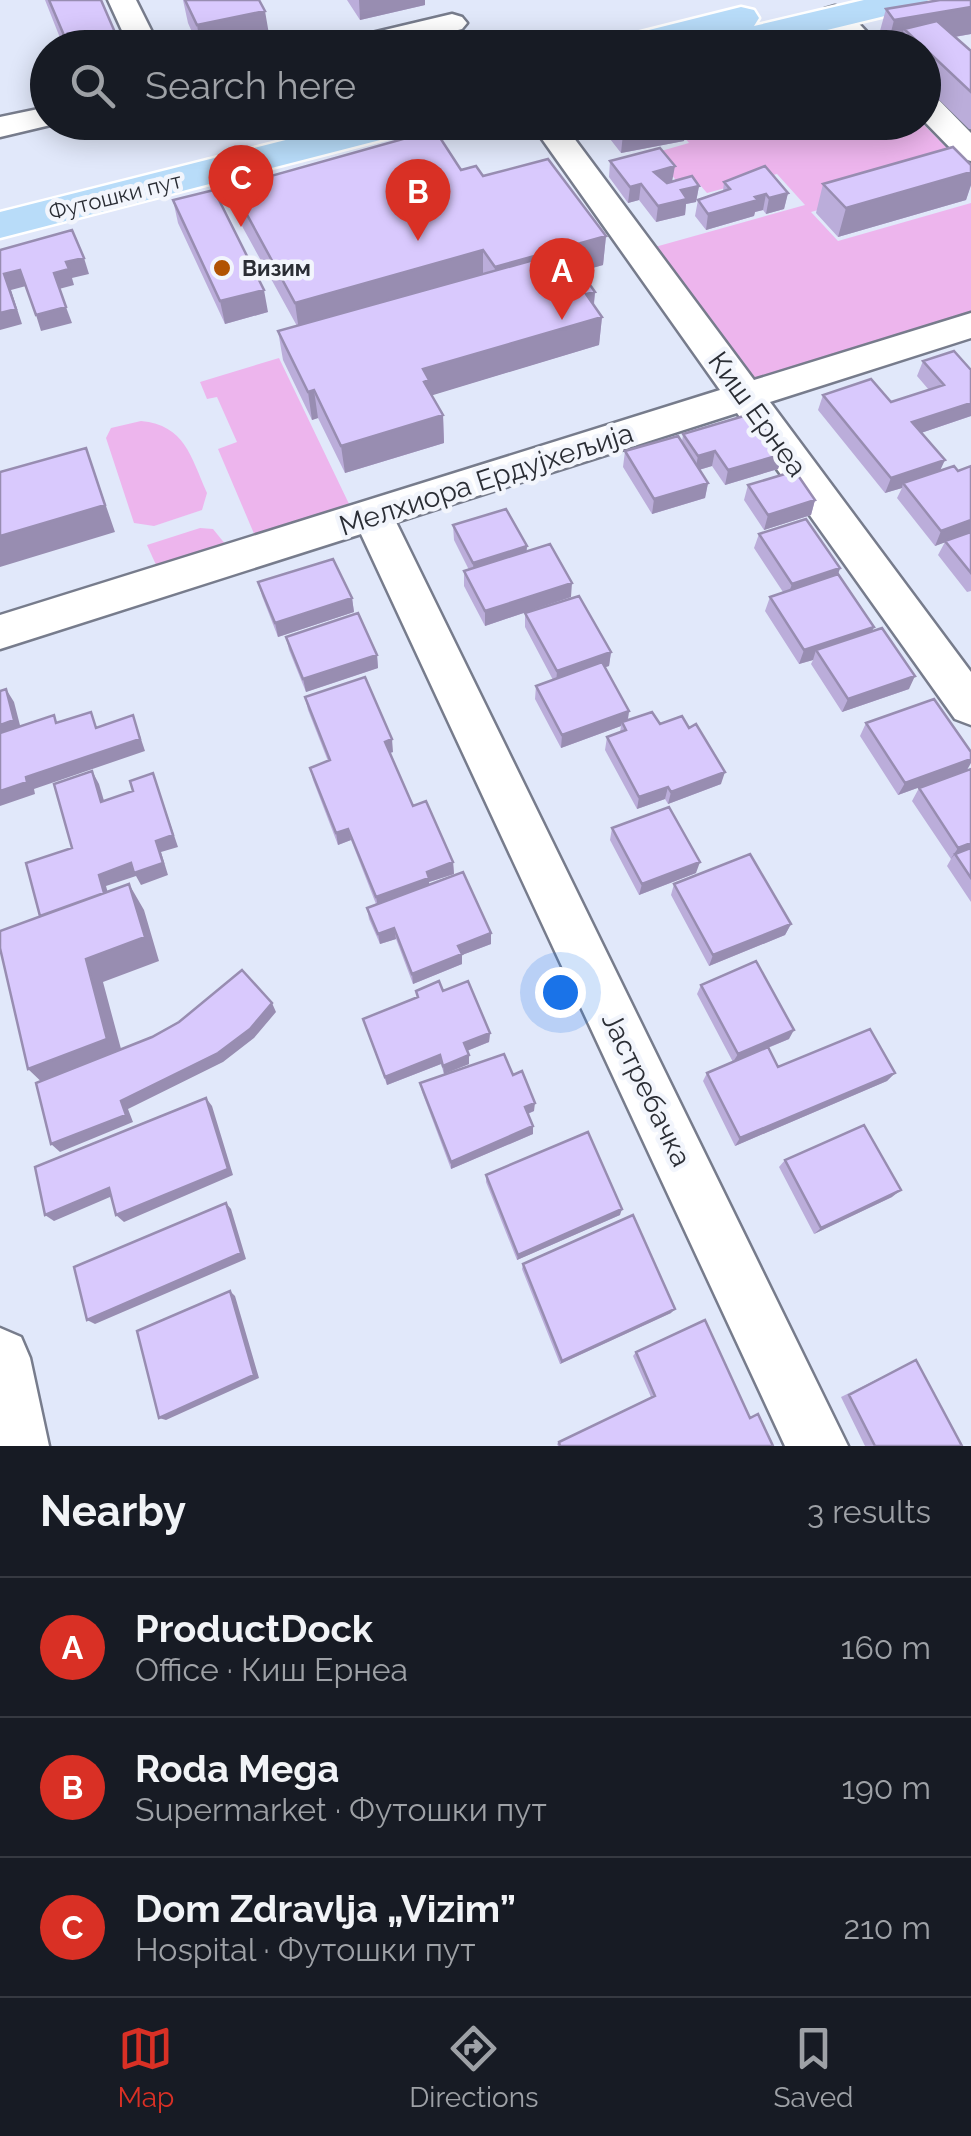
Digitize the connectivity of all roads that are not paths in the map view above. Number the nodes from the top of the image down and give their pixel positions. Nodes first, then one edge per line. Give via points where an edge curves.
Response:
1 (122, 0) edge
2 (910, 0) edge
3 (826, 7) edge
4 (452, 23) dead end
5 (136, 30) edge
6 (422, 30) edge
7 (712, 30) edge
8 (758, 30) edge
9 (850, 30) edge
10 (30, 120) edge
11 (941, 120) edge
12 (0, 127) edge
13 (241, 140) edge
14 (334, 140) edge
15 (558, 140) edge
16 (971, 150) edge
17 (0, 199) edge
18 (0, 224) edge
19 (971, 326) edge
20 (744, 396) junction
21 (373, 516) junction
22 (0, 632) edge
23 (971, 706) edge
24 (0, 1358) edge
25 (18, 1446) edge
26 (817, 1446) edge

1 - 5 street
2 - 3 main road
3 - 7 main road
3 - 8 main road
3 - 9 street
4 - 6 street
10 - 12 street
11 - 16 street
13 - 17 main road, Футошки пут
14 - 18 main road, Футошки пут
15 - 20 street, Киш Ернеа
19 - 20 street, Мелхиора Ердујхељија
20 - 21 street, Мелхиора Ердујхељија
20 - 23 street, Киш Ернеа
21 - 22 street, Мелхиора Ердујхељија
21 - 26 street, Јастребачка
24 - 25 street

